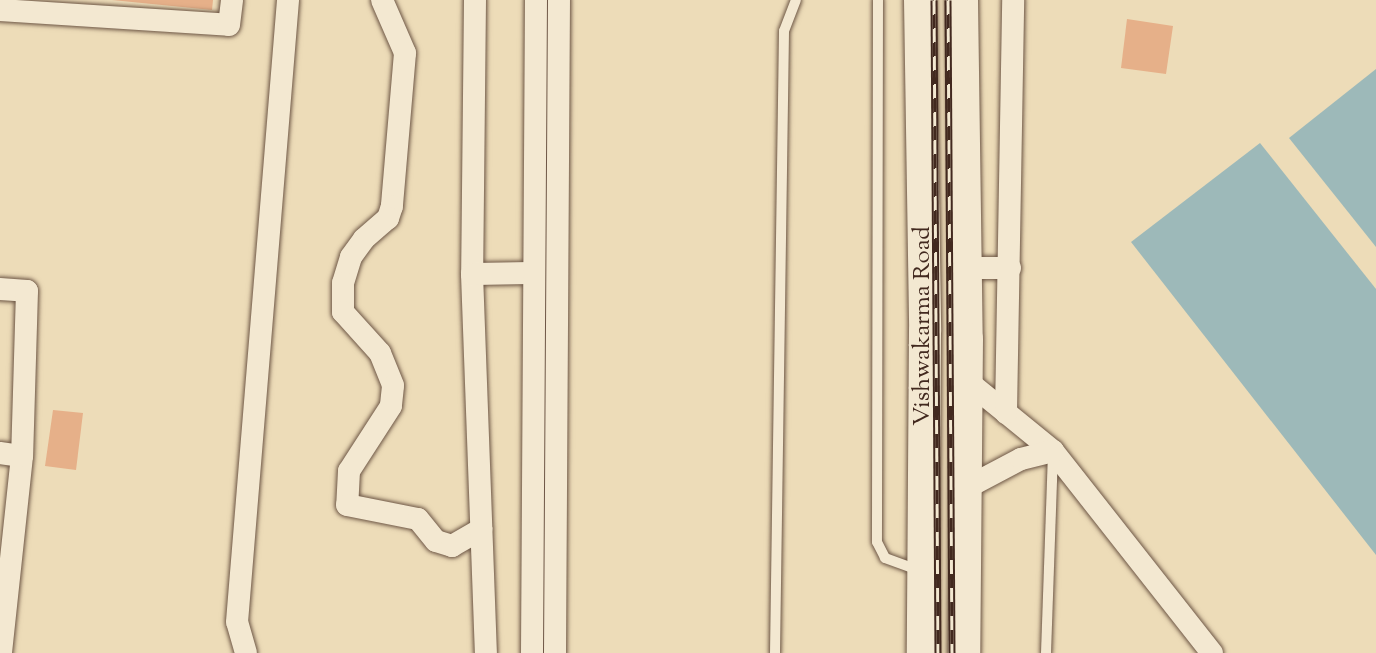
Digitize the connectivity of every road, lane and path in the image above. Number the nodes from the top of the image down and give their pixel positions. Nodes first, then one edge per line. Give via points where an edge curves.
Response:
1 (232, 0) edge
2 (288, 0) edge
3 (382, 0) edge
4 (475, 0) edge
5 (536, 0) edge
6 (559, 0) edge
7 (796, 0) edge
8 (878, 0) edge
9 (920, 0) edge
10 (962, 0) edge
11 (1013, 0) edge
12 (0, 10) edge
13 (966, 268) junction
14 (1010, 268) junction
15 (532, 273) junction
16 (472, 274) junction
17 (0, 289) edge
18 (966, 380) junction
19 (1006, 413) junction
20 (1053, 451) junction
21 (11, 454) edge
22 (966, 488) junction
23 (481, 530) junction
24 (923, 572) junction
25 (1, 653) edge
26 (246, 653) edge
27 (486, 653) edge
28 (532, 653) edge
29 (555, 653) edge
30 (775, 653) edge
31 (923, 653) edge
32 (964, 653) edge
33 (1046, 653) edge
34 (1212, 653) edge

1 - 12 street via 229,25
2 - 26 street via 237,622
3 - 23 street via 405,53 392,206 388,218 351,257 343,283 343,312 380,353 393,386 391,406 349,471 347,505 418,519 436,541 452,546
4 - 16 street
5 - 15 street
6 - 29 street
7 - 30 lane via 784,31 782,75
8 - 24 lane via 877,542 885,558
9 - 24 main road, Vishwakarma Road via 925,331
10 - 13 main road, Vishwakarma Road
11 - 14 street
13 - 14 street
13 - 18 main road, Vishwakarma Road
14 - 19 street
15 - 16 street
15 - 28 street
16 - 23 street
17 - 21 street via 27,291
18 - 19 street
18 - 22 main road, Vishwakarma Road
19 - 20 street
20 - 22 street via 1022,459
20 - 33 lane
20 - 34 street
21 - 25 street
22 - 32 main road, Vishwakarma Road
23 - 27 street
24 - 31 main road, Vishwakarma Road

